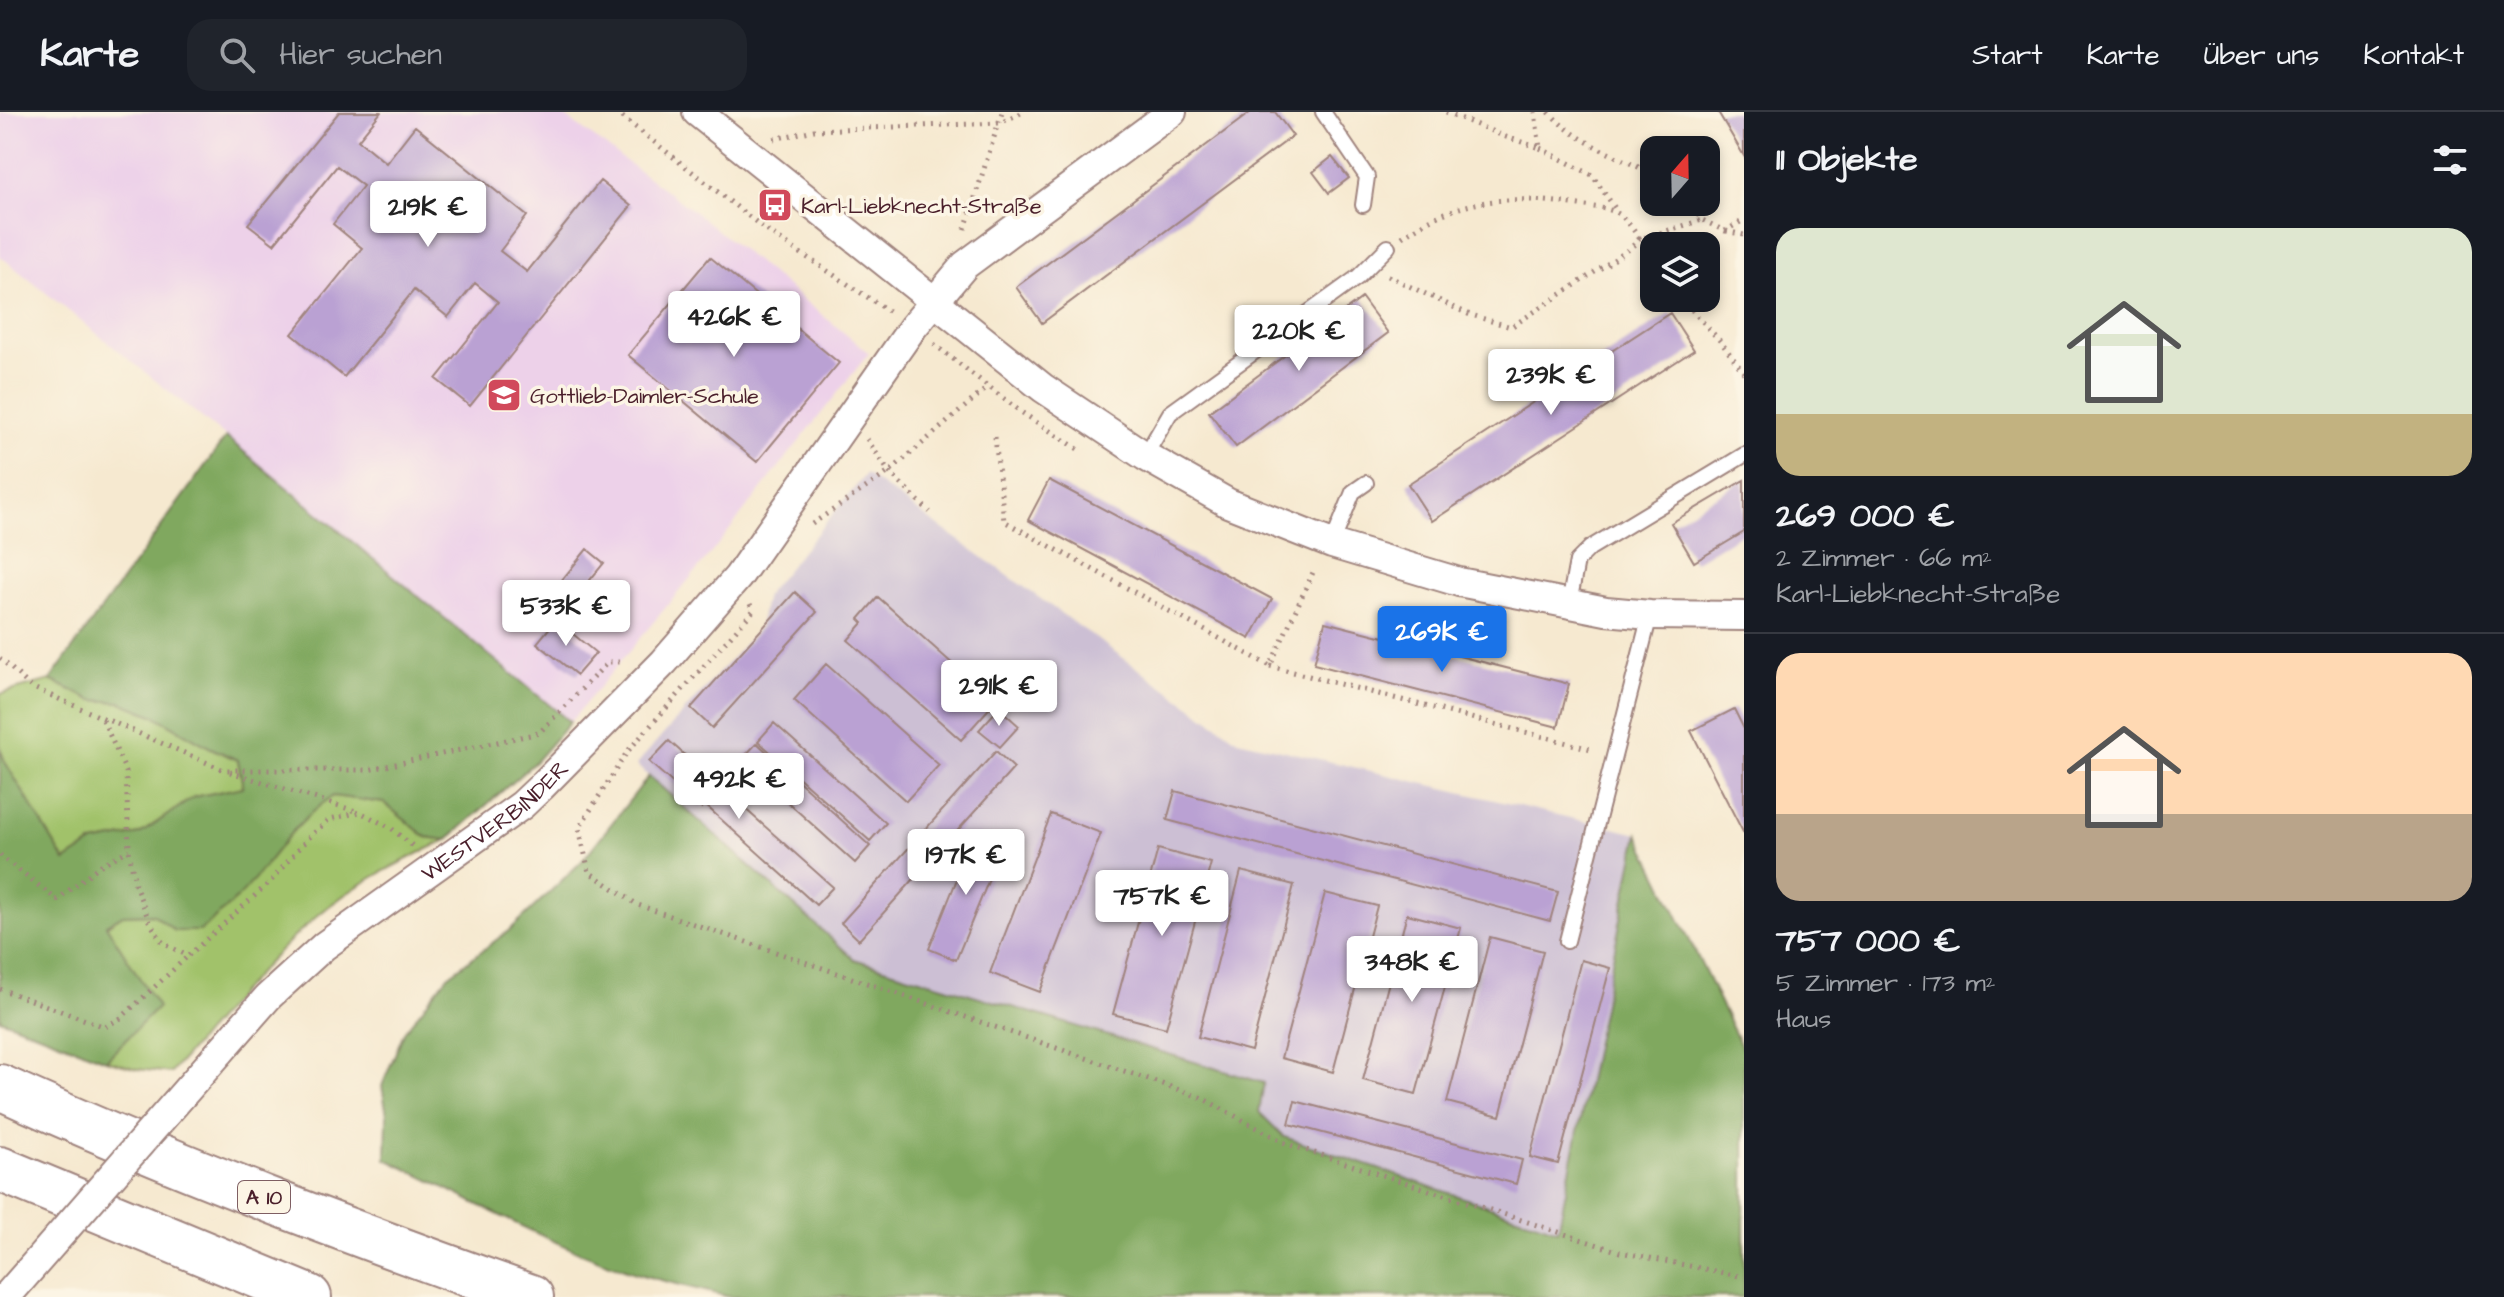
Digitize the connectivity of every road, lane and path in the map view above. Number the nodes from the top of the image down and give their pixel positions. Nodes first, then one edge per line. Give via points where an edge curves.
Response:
1 (616, 112) edge
2 (697, 112) edge
3 (1002, 112) edge
4 (1023, 112) edge
5 (1172, 112) edge
6 (1323, 112) edge
7 (1446, 112) edge
8 (1535, 112) edge
9 (1549, 112) edge
10 (1000, 123) junction
11 (765, 140) dead end
12 (1540, 148) junction
13 (1640, 168) edge
14 (1363, 205) dead end
15 (1618, 213) junction
16 (1699, 216) edge
17 (1702, 220) junction
18 (1744, 220) edge
19 (1725, 231) junction
20 (1663, 232) edge
21 (1744, 235) edge
22 (1640, 239) joint
23 (1388, 247) joint
24 (972, 260) junction
25 (1369, 266) junction
26 (934, 302) junction
27 (1694, 312) edge
28 (913, 327) junction
29 (1744, 372) edge
30 (988, 387) dead end
31 (862, 431) dead end
32 (995, 437) dead end
33 (1744, 455) edge
34 (1145, 456) junction
35 (889, 472) junction
36 (1366, 483) dead end
37 (930, 512) dead end
38 (811, 525) dead end
39 (1332, 544) junction
40 (738, 577) junction
41 (1569, 604) junction
42 (1650, 615) junction
43 (1744, 616) edge
44 (0, 658) edge
45 (664, 662) junction
46 (1270, 666) junction
47 (103, 720) junction
48 (1615, 755) junction
49 (224, 770) junction
50 (360, 812) junction
51 (129, 850) junction
52 (0, 855) edge
53 (436, 868) junction
54 (1567, 941) dead end
55 (188, 956) junction
56 (0, 989) edge
57 (0, 1087) edge
58 (0, 1169) edge
59 (1744, 1277) edge
60 (6, 1297) edge
61 (309, 1297) edge
62 (531, 1297) edge

1 - 28 path via 770,233
2 - 26 street
3 - 10 path
4 - 10 path
5 - 24 street, WESTVERBINDER
6 - 14 lane via 1367,177
7 - 12 path
8 - 12 path
9 - 13 path via 1560,125
10 - 11 path via 814,130
10 - 24 path via 960,247
12 - 15 path via 1592,175
15 - 22 path
15 - 23 path via 1551,200 1500,200 1441,214
16 - 17 path
17 - 19 path
17 - 20 path
18 - 19 path
19 - 21 path
22 - 25 path via 1511,327 1468,314
23 - 25 lane
24 - 26 street, WESTVERBINDER
25 - 34 lane via 1170,413
26 - 28 street, WESTVERBINDER
26 - 34 street via 1043,388
27 - 29 path
28 - 40 street, WESTVERBINDER
30 - 35 path
31 - 35 path
32 - 46 path via 1004,521
33 - 41 lane via 1590,548 1577,561
34 - 39 street via 1228,503
35 - 37 path
35 - 38 path
36 - 39 lane via 1353,492
39 - 41 street via 1459,582
39 - 46 path via 1313,570
40 - 45 street, WESTVERBINDER
40 - 59 path via 753,611 616,766 579,828 589,872 638,905 1200,1097 1287,1144 1620,1252
41 - 42 street
42 - 43 street
42 - 48 lane
44 - 47 path via 31,687
45 - 49 path via 608,662 539,733 368,770
45 - 53 street, WESTVERBINDER via 522,805
46 - 48 path
47 - 49 path
47 - 51 path via 126,772
48 - 54 lane
49 - 50 path
50 - 53 path via 391,828
50 - 55 path via 330,819
51 - 52 path via 57,900
51 - 55 path via 149,921 163,943
53 - 60 street, WESTVERBINDER, bridge via 324,946 268,997
55 - 56 path via 105,1027
57 - 62 highway, A 10 via 94,1130
58 - 61 highway

